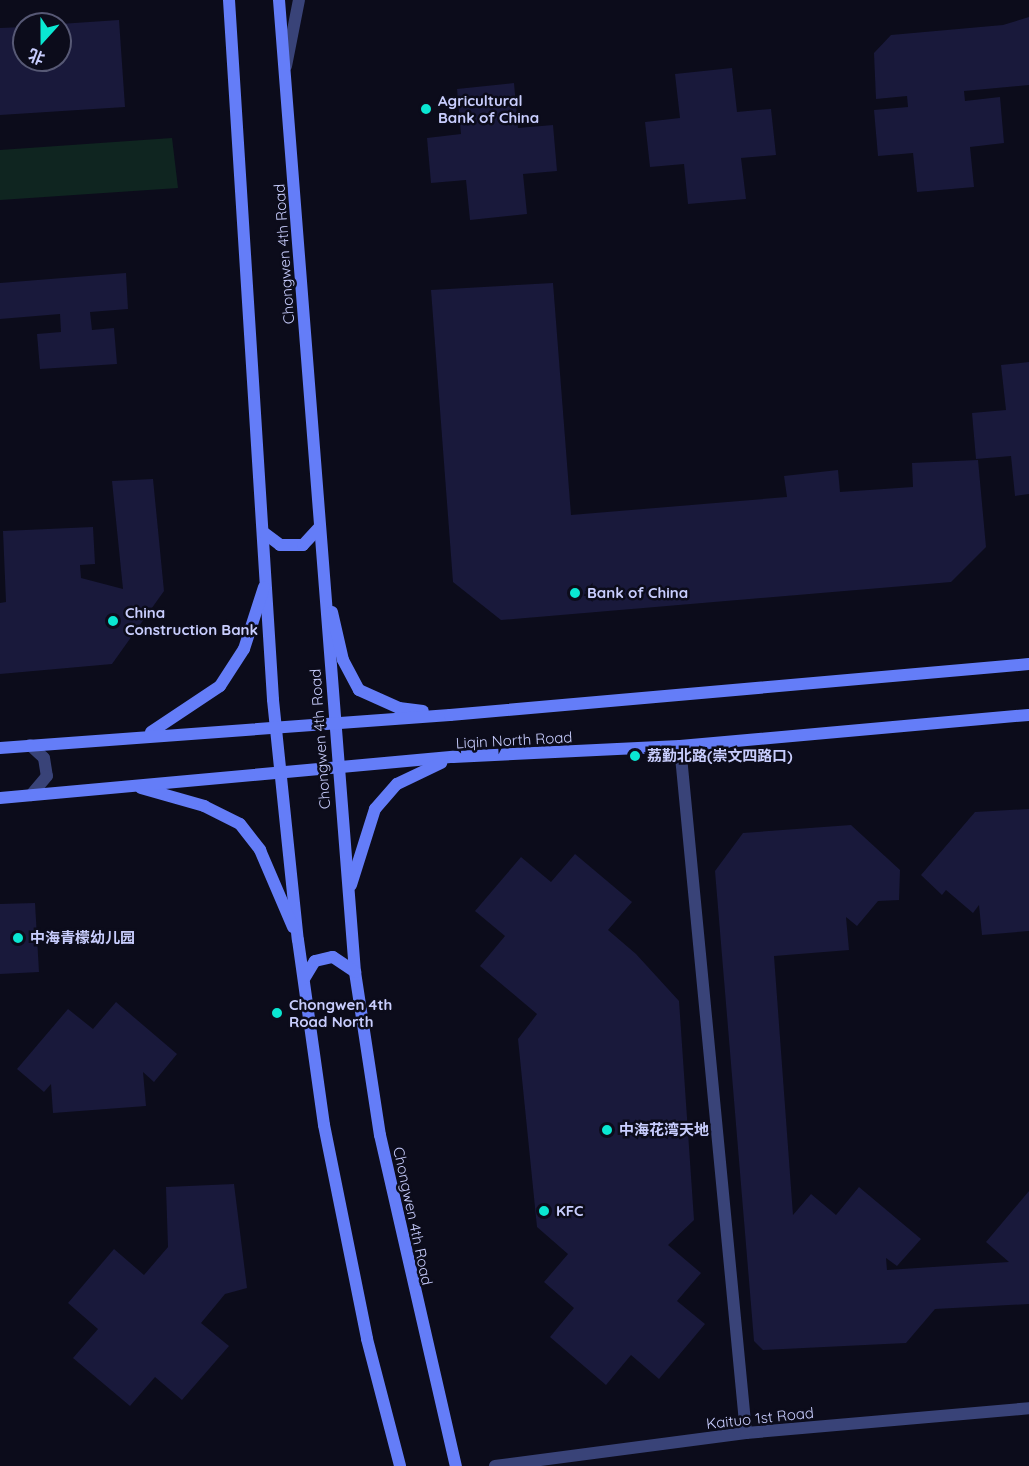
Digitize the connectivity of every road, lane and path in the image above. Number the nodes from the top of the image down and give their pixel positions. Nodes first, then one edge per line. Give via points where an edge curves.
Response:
1 (229, 0) edge
2 (279, 0) edge
3 (299, 0) edge
4 (285, 73) junction
5 (319, 528) junction
6 (263, 532) junction
7 (322, 571) junction
8 (267, 574) junction
9 (1029, 664) edge
10 (1029, 715) edge
11 (450, 716) junction
12 (334, 722) junction
13 (276, 725) junction
14 (147, 735) junction
15 (30, 745) junction
16 (680, 746) junction
17 (0, 748) edge
18 (453, 758) junction
19 (338, 770) junction
20 (281, 775) junction
21 (131, 786) junction
22 (31, 795) junction
23 (0, 798) edge
24 (348, 895) junction
25 (298, 940) junction
26 (355, 972) junction
27 (304, 980) junction
28 (1029, 1408) edge
29 (746, 1433) junction
30 (400, 1466) edge
31 (456, 1466) edge
32 (495, 1466) edge

1 - 6 main road
2 - 4 main road, Chongwen 4th Road
3 - 4 street
4 - 5 main road, Chongwen 4th Road
5 - 6 main road via 303,545 280,545
5 - 7 main road, Chongwen 4th Road
6 - 8 main road
7 - 11 main road via 343,660 359,690 399,708
7 - 12 main road, Chongwen 4th Road
8 - 13 main road
8 - 14 main road via 244,649 220,686
9 - 11 main road, Liqin North Road
10 - 16 main road, Liqin North Road
11 - 12 main road, Liqin North Road
12 - 13 main road, Liqin North Road
12 - 19 main road, Chongwen 4th Road
13 - 14 main road, Liqin North Road
13 - 20 main road
14 - 15 main road, Liqin North Road
15 - 17 main road, Liqin North Road
15 - 22 street via 44,758 47,776
16 - 18 main road, Liqin North Road
16 - 29 street
18 - 19 main road, Liqin North Road
18 - 24 main road via 397,784 375,809
19 - 20 main road, Liqin North Road
19 - 24 main road, Chongwen 4th Road
20 - 21 main road, Liqin North Road
20 - 25 main road
21 - 22 main road, Liqin North Road
21 - 25 main road via 204,806 240,824 260,850
22 - 23 main road, Liqin North Road
24 - 26 main road, Chongwen 4th Road
25 - 27 main road
26 - 27 main road via 333,957 315,961
26 - 31 main road, Chongwen 4th Road via 380,1135
27 - 30 main road via 329,1147 367,1339
28 - 29 street, Kaituo 1st Road
29 - 32 street, Kaituo 1st Road

